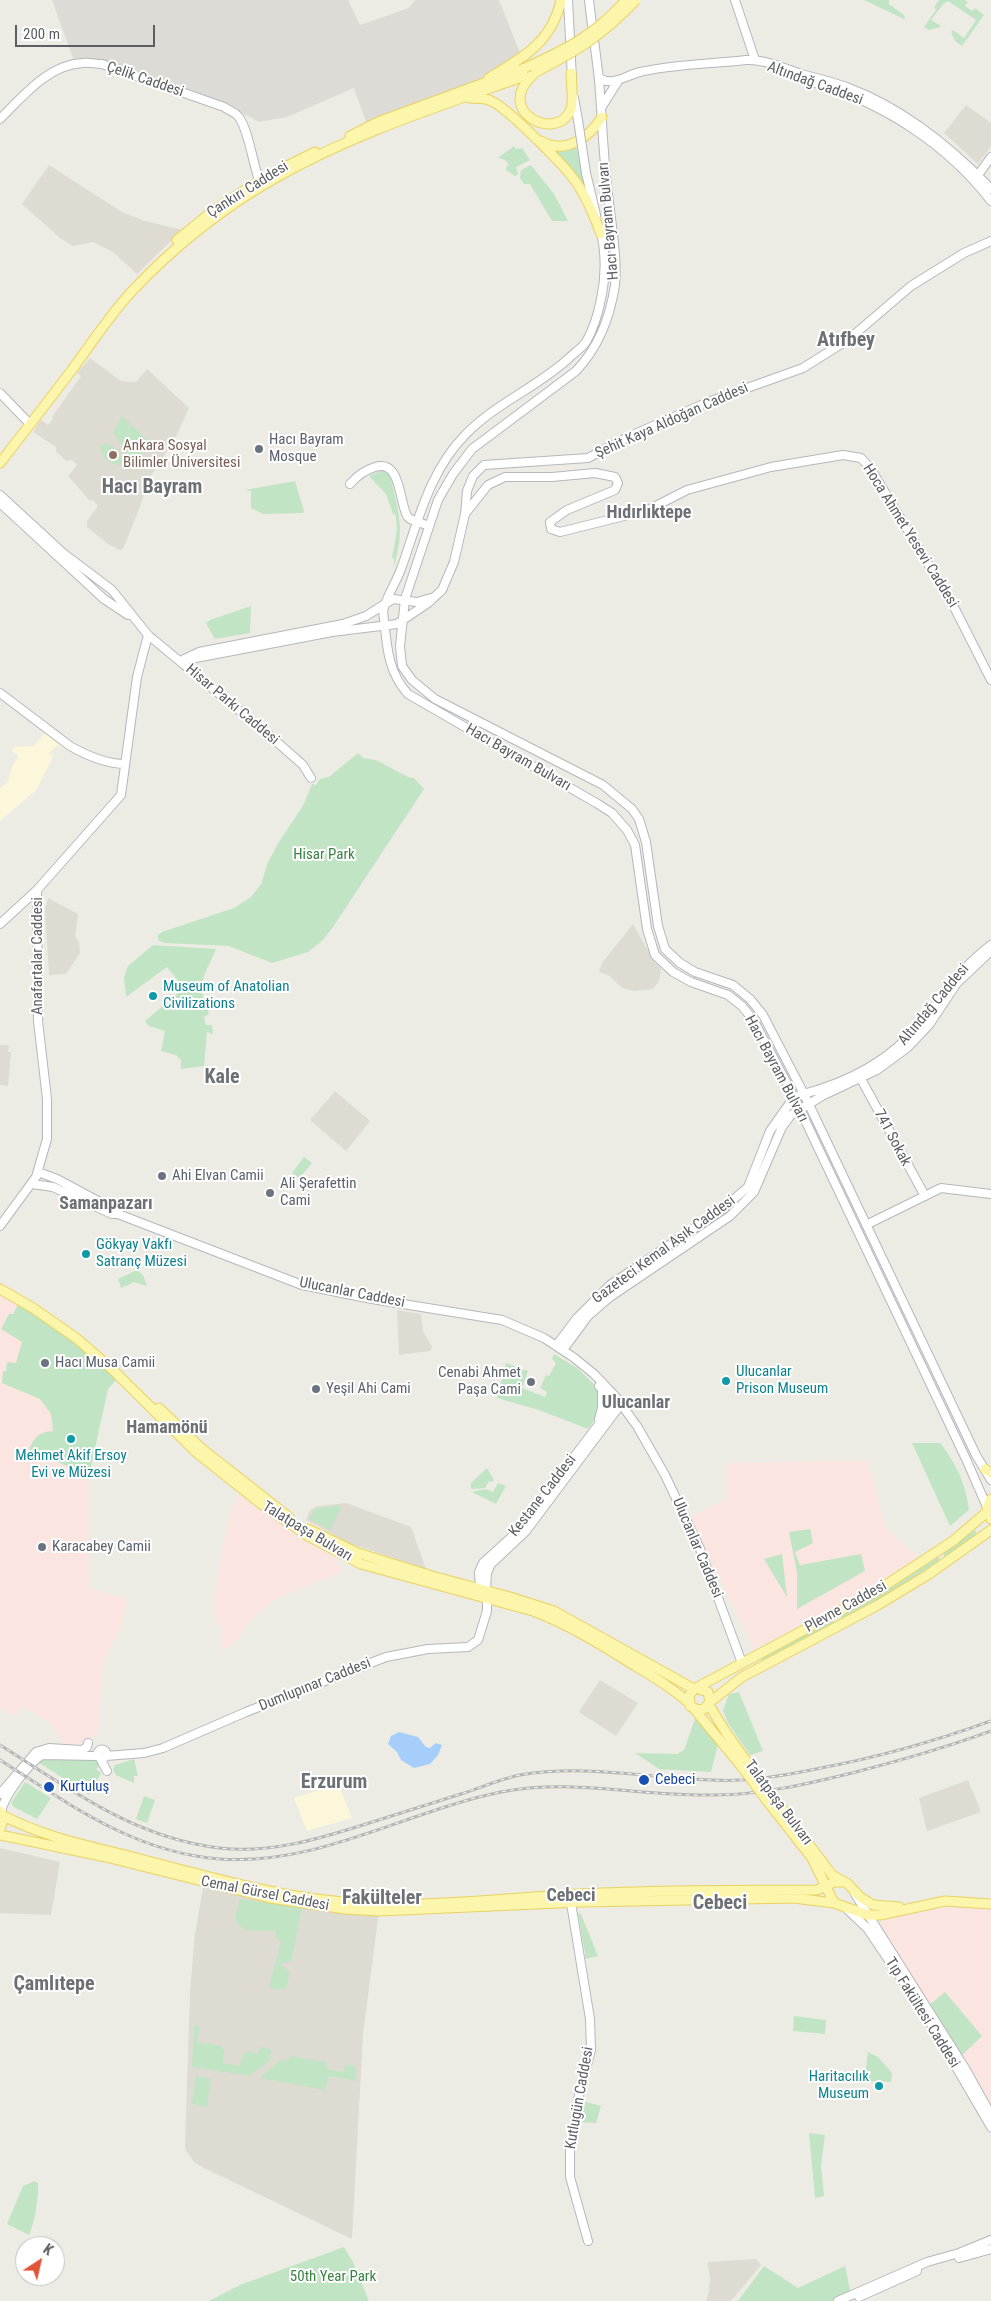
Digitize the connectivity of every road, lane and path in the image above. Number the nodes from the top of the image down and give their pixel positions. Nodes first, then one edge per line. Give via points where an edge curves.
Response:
1 (561, 0) edge
2 (568, 0) edge
3 (589, 0) edge
4 (626, 0) edge
5 (636, 0) edge
6 (735, 0) edge
7 (575, 48) junction
8 (755, 60) junction
9 (536, 72) junction
10 (571, 73) junction
11 (599, 78) junction
12 (618, 81) junction
13 (467, 90) junction
14 (462, 99) junction
15 (601, 112) junction
16 (0, 120) edge
17 (528, 133) junction
18 (991, 157) edge
19 (978, 175) junction
20 (259, 180) junction
21 (991, 189) edge
22 (991, 201) edge
23 (601, 234) junction
24 (991, 241) edge
25 (0, 393) edge
26 (28, 422) junction
27 (0, 453) edge
28 (0, 463) edge
29 (350, 484) dead end
30 (0, 495) edge
31 (0, 503) edge
32 (465, 514) junction
33 (416, 522) junction
34 (429, 526) junction
35 (106, 585) junction
36 (114, 591) junction
37 (99, 594) junction
38 (436, 596) junction
39 (404, 599) junction
40 (108, 602) junction
41 (385, 602) junction
42 (403, 618) junction
43 (136, 621) junction
44 (386, 625) junction
45 (148, 635) junction
46 (180, 661) junction
47 (991, 680) edge
48 (0, 692) edge
49 (125, 764) junction
50 (311, 778) dead end
51 (37, 890) junction
52 (26, 898) junction
53 (36, 907) junction
54 (0, 924) edge
55 (991, 945) edge
56 (991, 952) edge
57 (861, 1079) junction
58 (804, 1094) junction
59 (794, 1097) junction
60 (808, 1103) junction
61 (798, 1109) junction
62 (38, 1172) junction
63 (32, 1184) junction
64 (991, 1194) edge
65 (925, 1196) junction
66 (118, 1214) junction
67 (866, 1225) junction
68 (0, 1226) edge
69 (0, 1283) edge
70 (0, 1289) edge
71 (560, 1348) junction
72 (584, 1366) junction
73 (602, 1390) junction
74 (617, 1404) junction
75 (596, 1425) junction
76 (988, 1471) edge
77 (991, 1480) edge
78 (991, 1499) edge
79 (988, 1513) edge
80 (991, 1530) edge
81 (484, 1593) junction
82 (742, 1663) junction
83 (695, 1689) junction
84 (710, 1703) junction
85 (692, 1706) junction
86 (88, 1743) dead end
87 (82, 1750) junction
88 (102, 1755) junction
89 (745, 1764) junction
90 (0, 1794) edge
91 (771, 1800) junction
92 (1, 1813) edge
93 (0, 1829) edge
94 (0, 1835) edge
95 (818, 1868) junction
96 (844, 1882) junction
97 (826, 1887) junction
98 (806, 1890) junction
99 (855, 1894) junction
100 (570, 1899) junction
101 (834, 1903) junction
102 (991, 1904) edge
103 (844, 1907) junction
104 (909, 1908) junction
105 (868, 1914) junction
106 (991, 2115) edge
107 (991, 2127) edge
108 (588, 2240) dead end
109 (988, 2246) edge
110 (838, 2301) edge
111 (851, 2301) edge

1 - 13 main road via 556,19 542,41 511,65
2 - 7 main road, Hacı Bayram Bulvarı
3 - 11 main road, Hacı Bayram Bulvarı
4 - 7 main road, bridge
5 - 7 main road, bridge via 617,20
6 - 8 main road
7 - 9 main road, Çankırı Caddesi, bridge
7 - 10 main road, Hacı Bayram Bulvarı
7 - 13 main road, Çankırı Caddesi, bridge
8 - 12 main road, Altındağ Caddesi via 642,71
8 - 19 main road, Altındağ Caddesi via 847,87 883,104 928,132
8 - 22 main road, Altındağ Caddesi via 768,68 843,92 903,122 957,164
9 - 10 main road via 521,92 520,106 531,119 543,124 555,122 570,111
9 - 14 main road, Çankırı Caddesi
10 - 23 main road, Hacı Bayram Bulvarı, bridge via 586,173
11 - 12 main road
11 - 15 main road, Hacı Bayram Bulvarı
12 - 15 main road
13 - 20 main road, Çankırı Caddesi via 378,122
14 - 17 main road via 489,100 500,106
14 - 28 main road, Çankırı Caddesi via 394,123 296,168 244,197 185,240 107,320
15 - 17 main road via 592,131 568,145 550,145
15 - 34 main road, Hacı Bayram Bulvarı via 615,283 601,336 576,371 472,449 441,494
16 - 20 main road, Çelik Caddesi via 53,72 82,63 115,68 236,114 246,129 250,155
17 - 23 main road via 577,182
18 - 19 main road
19 - 21 main road, Altındağ Caddesi
20 - 26 main road, Çankırı Caddesi via 187,230 136,279 101,318
23 - 33 main road, Hacı Bayram Bulvarı via 605,283 599,312 585,343 556,370 466,434 441,467
24 - 32 main road, Şehit Kaya Aldoğan Caddesi via 964,253 917,282 849,339 803,368 708,402 588,458 484,465 473,476 467,491
25 - 26 main road
26 - 27 main road, Çankırı Caddesi
29 - 33 main road via 364,472 388,466 394,473 406,513
30 - 35 main road via 56,548
31 - 37 main road
32 - 38 main road, Şehit Kaya Aldoğan Caddesi via 454,562
32 - 47 main road, Hoca Ahmet Yesevi Caddesi via 488,485 505,477 595,473 615,476 618,483 615,490 566,510 550,522 555,532 648,510 687,490 771,467 843,455 861,458 872,469 954,607
33 - 34 main road
33 - 41 main road, Hacı Bayram Bulvarı via 401,569
34 - 39 main road, Hacı Bayram Bulvarı
35 - 36 main road
35 - 37 main road
36 - 40 main road
36 - 43 main road
37 - 40 main road
38 - 39 main road via 417,602
38 - 42 main road
39 - 41 main road
39 - 42 main road, Hacı Bayram Bulvarı
40 - 43 main road
41 - 44 main road, Hacı Bayram Bulvarı
41 - 46 main road via 366,616 343,624 199,652
42 - 44 main road via 397,624
42 - 58 main road, Hacı Bayram Bulvarı via 402,666 422,689 435,699 603,785 632,808 639,818 646,842 658,926 665,949 680,963 733,985 750,999 763,1015
43 - 45 main road
44 - 46 main road
44 - 59 main road, Hacı Bayram Bulvarı via 390,665 408,694 598,804 612,813 627,830 635,845 647,928 655,955 673,972 728,995 742,1006 754,1021
45 - 46 main road, Hisar Parkı Caddesi
45 - 49 main road, Anafartalar Caddesi via 137,677
46 - 50 main road, Hisar Parkı Caddesi via 298,760
48 - 49 main road via 82,753
49 - 51 main road, Anafartalar Caddesi via 121,795
51 - 52 main road
51 - 53 main road, Anafartalar Caddesi
52 - 53 main road via 32,900
52 - 54 main road
53 - 62 main road, Anafartalar Caddesi via 38,1021 48,1112 46,1146
55 - 58 main road, Altındağ Caddesi via 964,967 919,1026 885,1059 846,1079
56 - 57 main road, Altındağ Caddesi via 958,983 912,1044
57 - 60 main road, Altındağ Caddesi
57 - 65 main road, 741 Sokak
58 - 59 main road, Altındağ Caddesi
58 - 60 main road, Hacı Bayram Bulvarı
59 - 61 main road, Hacı Bayram Bulvarı
59 - 71 main road, Gazeteci Kemal Aşık Caddesi via 770,1131 748,1187 720,1211 610,1286 577,1318
60 - 61 main road, Altındağ Caddesi
60 - 67 main road, Hacı Bayram Bulvarı
61 - 71 main road, Gazeteci Kemal Aşık Caddesi via 782,1128 754,1192 730,1216 610,1297
61 - 79 main road, Hacı Bayram Bulvarı via 966,1459
62 - 63 main road, Anafartalar Caddesi
62 - 66 main road via 65,1183
63 - 66 main road via 53,1187 109,1213
63 - 68 main road, Anafartalar Caddesi
64 - 65 main road via 941,1188
65 - 67 main road
66 - 71 main road, Ulucanlar Caddesi via 302,1285 498,1318
67 - 76 main road, Hacı Bayram Bulvarı via 976,1455
69 - 81 main road, Talatpaşa Bulvarı via 52,1313 79,1334 116,1365 201,1448 297,1522 358,1553
70 - 81 main road, Talatpaşa Bulvarı via 76,1338 197,1452 294,1528 361,1564
71 - 72 main road, Ulucanlar Caddesi
72 - 73 main road, Ulucanlar Caddesi
72 - 74 main road, Ulucanlar Caddesi
73 - 74 main road, Ulucanlar Caddesi
73 - 75 main road via 602,1408
74 - 75 main road, Kestane Caddesi
74 - 81 main road, Kestane Caddesi via 526,1530 491,1564
74 - 82 main road, Ulucanlar Caddesi via 634,1420 665,1475 700,1549
75 - 81 main road, Kestane Caddesi via 517,1532 483,1563 479,1572
76 - 77 main road, Hacı Bayram Bulvarı
78 - 79 main road, Plevne Caddesi
79 - 82 main road, Plevne Caddesi via 906,1573
80 - 84 main road, Plevne Caddesi via 902,1591 748,1674
81 - 83 main road, Talatpaşa Bulvarı via 554,1611
81 - 85 main road, Talatpaşa Bulvarı via 566,1625 667,1685
81 - 88 main road, Dumlupınar Caddesi via 486,1611 478,1640 468,1647 428,1649 391,1656 163,1748 144,1753
82 - 83 main road, Plevne Caddesi
83 - 84 main road, Talatpaşa Bulvarı via 708,1692
83 - 85 main road via 689,1696
84 - 85 main road via 704,1709
84 - 89 main road, Talatpaşa Bulvarı
85 - 89 main road, Talatpaşa Bulvarı
86 - 87 main road
87 - 88 main road, Dumlupınar Caddesi
87 - 90 main road, Dumlupınar Caddesi via 49,1748 36,1752
88 - 92 main road via 42,1755 8,1794
89 - 91 main road, Talatpaşa Bulvarı, bridge
91 - 95 main road, Talatpaşa Bulvarı
91 - 96 main road, Talatpaşa Bulvarı via 832,1875
92 - 93 main road
92 - 100 main road, Cemal Gürsel Caddesi via 53,1837 307,1898 389,1904
94 - 100 main road, Cemal Gürsel Caddesi via 306,1904 379,1911
95 - 97 main road, Talatpaşa Bulvarı
95 - 98 main road via 818,1876
96 - 97 main road via 834,1882
96 - 99 main road, Talatpaşa Bulvarı via 853,1888
97 - 98 main road, Cemal Gürsel Caddesi
97 - 101 main road
98 - 100 main road, Cemal Gürsel Caddesi
99 - 103 main road via 854,1902
99 - 104 main road, Talatpaşa Bulvarı via 879,1907
99 - 105 main road, Tıp Fakültesi Caddesi
100 - 101 main road, Cemal Gürsel Caddesi via 804,1898
100 - 108 main road, Kutlugün Caddesi via 590,2019 591,2050 579,2095 570,2152 570,2177
101 - 103 main road
102 - 104 main road via 945,1900
103 - 105 main road
103 - 107 main road, Tıp Fakültesi Caddesi via 867,1928 925,2014
104 - 105 main road via 880,1915
105 - 106 main road, Tıp Fakültesi Caddesi
109 - 110 main road via 927,2262
109 - 111 main road via 927,2266

